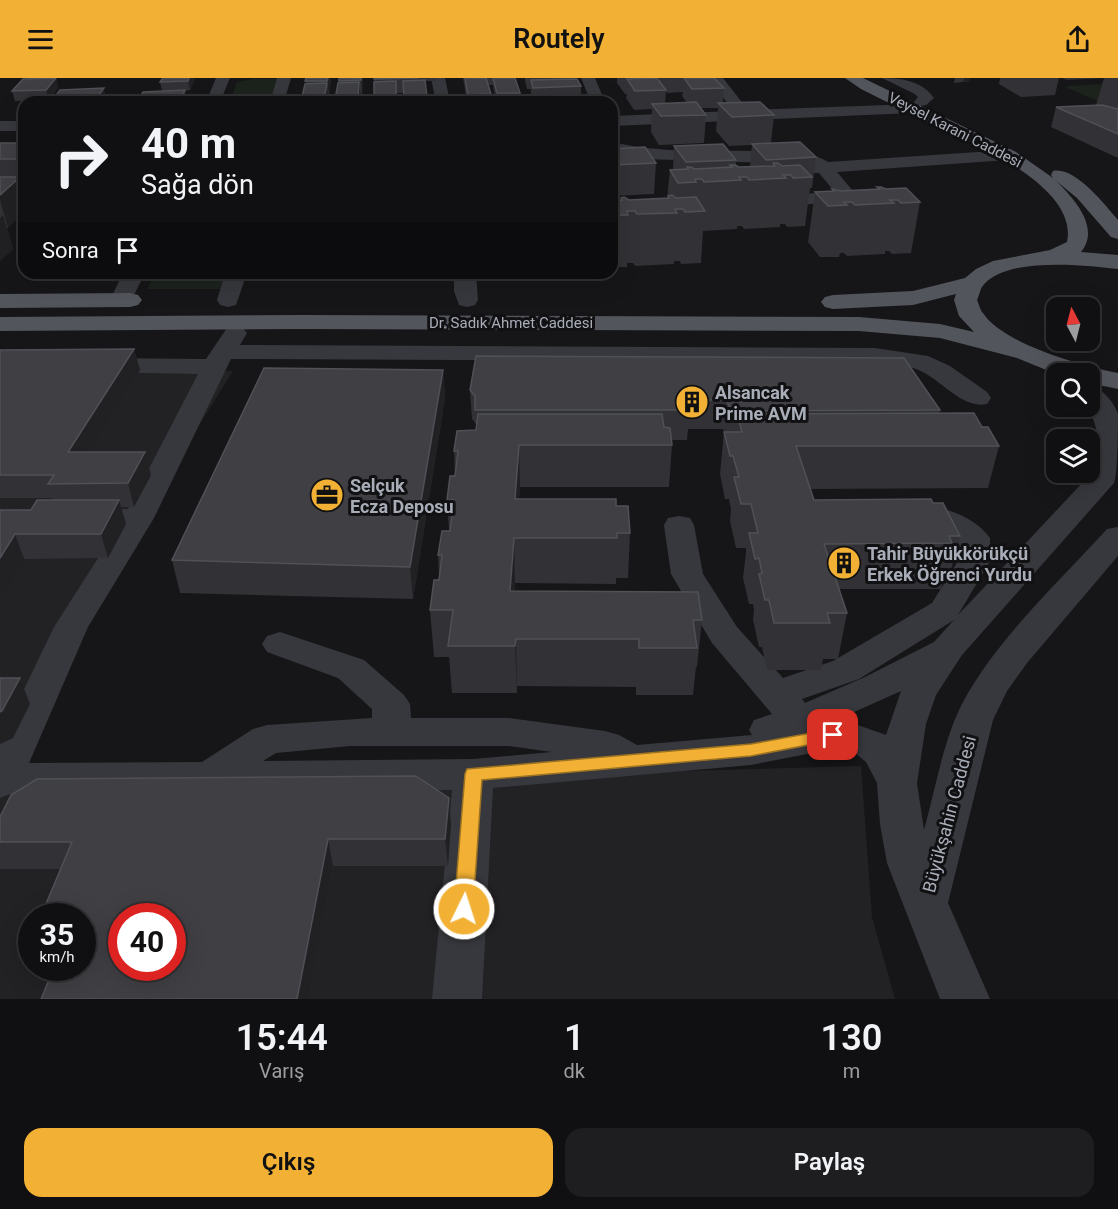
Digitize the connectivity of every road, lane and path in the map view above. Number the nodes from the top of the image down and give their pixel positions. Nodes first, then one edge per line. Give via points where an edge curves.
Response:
1 (223, 78) edge
2 (284, 78) edge
3 (438, 78) edge
4 (588, 78) edge
5 (716, 78) edge
6 (852, 78) edge
7 (871, 78) edge
8 (889, 78) edge
9 (216, 96) edge
10 (279, 96) edge
11 (442, 96) edge
12 (596, 96) edge
13 (917, 105) junction
14 (764, 114) junction
15 (744, 115) junction
16 (618, 121) edge
17 (0, 126) edge
18 (18, 126) edge
19 (618, 155) edge
20 (1008, 155) junction
21 (618, 156) edge
22 (797, 158) junction
23 (823, 167) junction
24 (743, 205) dead end
25 (1118, 233) edge
26 (1078, 237) junction
27 (1118, 245) edge
28 (1036, 260) junction
29 (1118, 262) edge
30 (131, 279) edge
31 (236, 279) edge
32 (465, 279) edge
33 (973, 283) junction
34 (121, 300) junction
35 (157, 300) dead end
36 (204, 300) dead end
37 (371, 300) dead end
38 (443, 300) dead end
39 (467, 300) junction
40 (491, 300) dead end
41 (0, 301) edge
42 (621, 301) dead end
43 (879, 301) junction
44 (235, 311) junction
45 (0, 324) edge
46 (899, 326) junction
47 (1019, 351) junction
48 (219, 359) junction
49 (1046, 363) edge
50 (71, 364) edge
51 (1100, 377) edge
52 (1118, 381) edge
53 (978, 398) dead end
54 (1100, 405) edge
55 (1115, 422) edge
56 (908, 515) edge
57 (138, 518) junction
58 (0, 519) edge
59 (679, 525) dead end
60 (1118, 536) edge
61 (280, 644) dead end
62 (949, 648) junction
63 (788, 707) junction
64 (392, 732) junction
65 (684, 755) junction
66 (632, 760) junction
67 (474, 774) junction
68 (209, 777) junction
69 (0, 780) edge
70 (897, 783) junction
71 (925, 905) junction
72 (457, 999) edge
73 (965, 999) edge

1 - 9 street
2 - 10 street
3 - 11 street
4 - 12 street
5 - 15 street
6 - 13 main road, Veysel Karani Caddesi
7 - 13 main road, Veysel Karani Caddesi
8 - 13 street via 927,98
13 - 14 street
13 - 20 main road, Veysel Karani Caddesi
13 - 25 main road, Veysel Karani Caddesi via 1046,164 1084,195
14 - 15 street
14 - 22 street via 786,134
15 - 16 street
17 - 18 street
19 - 22 street
20 - 23 street
20 - 26 main road, Veysel Karani Caddesi via 1025,164 1070,207
21 - 23 street via 641,166
22 - 23 street via 813,160
23 - 24 street via 844,191 840,196
26 - 27 main road via 1095,246
26 - 28 main road via 1076,244 1057,256
28 - 29 main road
28 - 33 main road via 1002,267
30 - 34 street
31 - 44 street
32 - 39 street
33 - 43 main road via 937,294
33 - 47 main road via 966,299 974,317 995,337
34 - 35 main road
34 - 41 main road
36 - 44 main road, Dr. Sadık Ahmet Caddesi
37 - 44 main road, Dr. Sadık Ahmet Caddesi
38 - 39 main road, Dr. Sadık Ahmet Caddesi
39 - 40 main road, Dr. Sadık Ahmet Caddesi
42 - 43 main road
43 - 46 main road via 904,304 919,313 915,321
44 - 45 main road, Dr. Sadık Ahmet Caddesi
44 - 46 main road, Dr. Sadık Ahmet Caddesi
44 - 48 street
46 - 47 main road, Dr. Sadık Ahmet Caddesi via 958,334
47 - 49 main road
48 - 50 street
48 - 53 street via 875,355 920,361
48 - 57 street
51 - 52 main road
54 - 55 street, Büyükşahin Caddesi
55 - 62 street, Büyükşahin Caddesi via 1114,453 1099,483
56 - 63 street via 936,516 958,523 974,538 974,561 944,611
57 - 58 street
57 - 69 street via 71,627
59 - 63 street via 687,574 724,636
60 - 71 street, Büyükşahin Caddesi via 1014,654 990,687 974,720
61 - 64 street via 351,669 392,704
62 - 63 street via 871,691
62 - 70 street, Büyükşahin Caddesi via 918,693 907,724
63 - 65 street
64 - 66 street via 508,732 605,745
64 - 68 street via 267,740
65 - 66 street
65 - 70 street via 751,750 833,735 852,737 868,742 880,752
66 - 67 street
67 - 68 street
67 - 72 street
68 - 69 street
70 - 71 street, Büyükşahin Caddesi via 909,863
71 - 73 street

